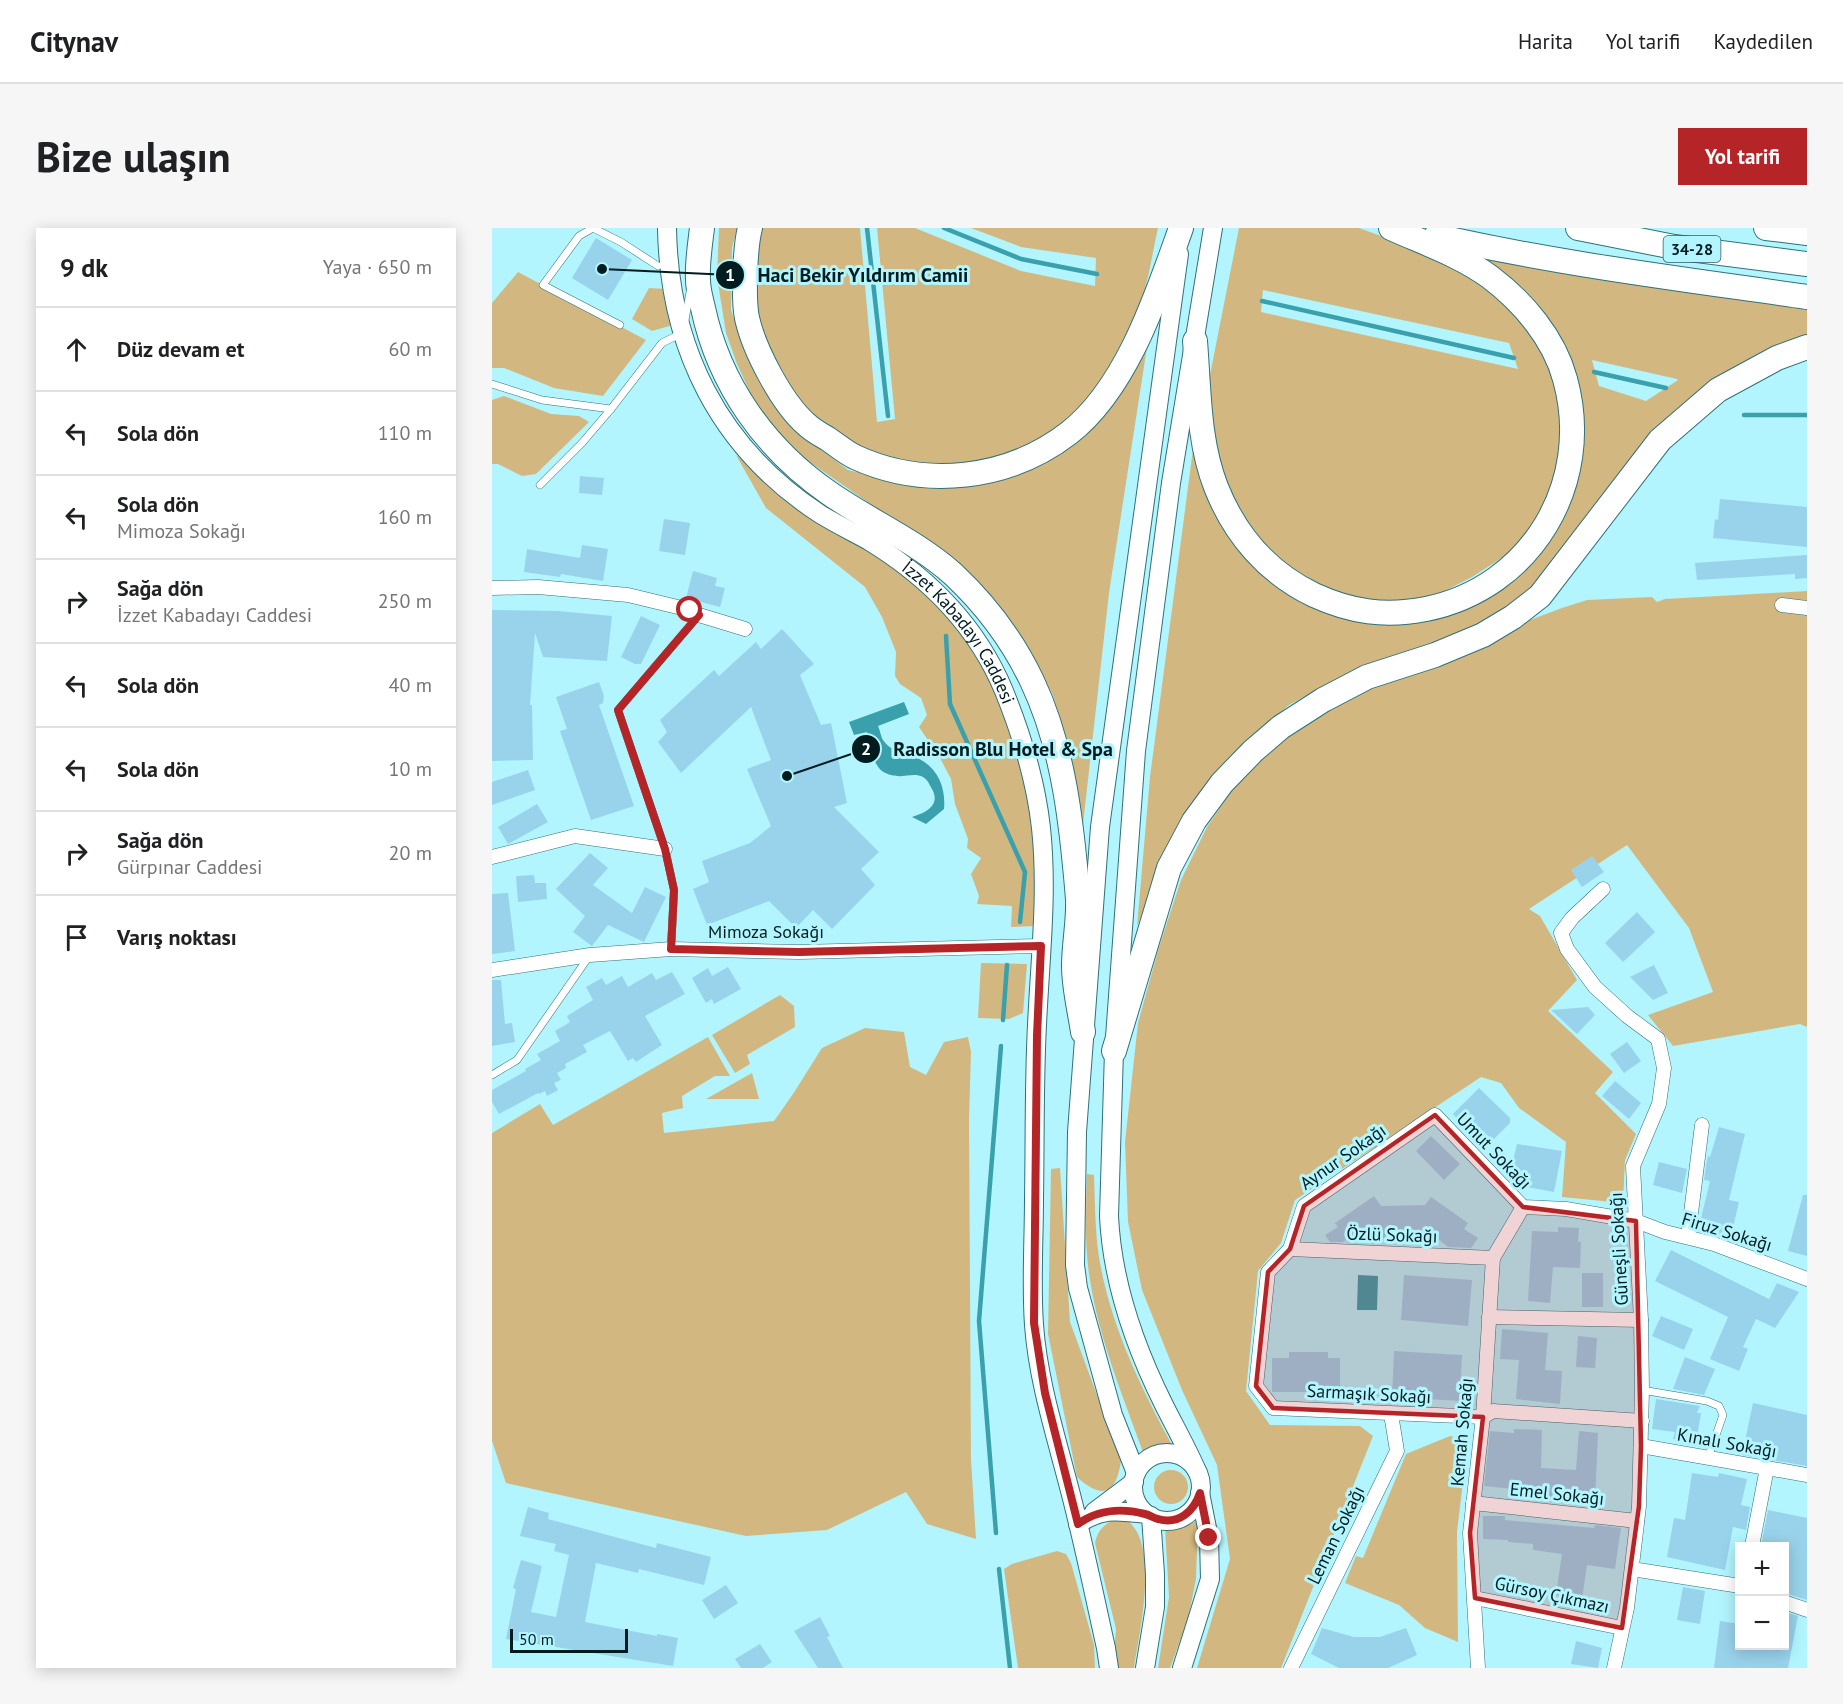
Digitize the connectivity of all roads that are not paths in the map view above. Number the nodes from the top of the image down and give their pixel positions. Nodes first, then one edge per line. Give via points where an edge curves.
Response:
1 (667, 228) edge
2 (702, 228) edge
3 (750, 228) edge
4 (1182, 228) edge
5 (1391, 228) edge
6 (1399, 228) edge
7 (1578, 228) edge
8 (1766, 228) edge
9 (1213, 229) edge
10 (1807, 233) edge
11 (1807, 264) edge
12 (658, 266) dead end
13 (1807, 297) edge
14 (620, 325) dead end
15 (682, 333) junction
16 (1195, 341) junction
17 (1807, 347) edge
18 (494, 385) edge
19 (611, 410) junction
20 (540, 485) dead end
21 (492, 588) edge
22 (1782, 605) dead end
23 (1807, 608) edge
24 (699, 615) junction
25 (746, 628) dead end
26 (665, 849) junction
27 (492, 857) edge
28 (1603, 889) dead end
29 (1041, 946) junction
30 (671, 949) junction
31 (590, 955) junction
32 (492, 970) edge
33 (1083, 1032) junction
34 (1114, 1051) junction
35 (492, 1074) edge
36 (1435, 1115) joint
37 (1702, 1125) dead end
38 (1523, 1207) junction
39 (1635, 1221) junction
40 (1688, 1237) junction
41 (1290, 1249) junction
42 (1493, 1258) junction
43 (1807, 1279) edge
44 (1489, 1317) junction
45 (1641, 1320) junction
46 (1642, 1390) junction
47 (1274, 1408) joint
48 (1391, 1414) junction
49 (1483, 1417) junction
50 (1642, 1421) junction
51 (1641, 1446) junction
52 (1708, 1458) junction
53 (1767, 1468) junction
54 (1197, 1471) junction
55 (1807, 1475) edge
56 (1135, 1478) junction
57 (1200, 1493) junction
58 (1473, 1503) junction
59 (1148, 1515) junction
60 (1637, 1521) junction
61 (1078, 1524) junction
62 (1753, 1542) edge
63 (1632, 1569) junction
64 (1735, 1585) edge
65 (1475, 1598) junction
66 (1789, 1603) edge
67 (1807, 1610) edge
68 (1622, 1628) junction
69 (1108, 1668) edge
70 (1145, 1668) edge
71 (1182, 1668) edge
72 (1291, 1668) edge
73 (1478, 1668) edge
74 (1614, 1668) edge

1 - 15 main road, İzzet Kabadayı Caddesi via 671,282
2 - 15 lane
2 - 33 highway via 698,281 709,338 727,379 753,422 788,461 828,493 951,573 1006,636 1032,681 1053,735 1065,790 1078,902 1074,969
3 - 4 highway via 746,240 746,317 757,352 805,424 853,456 883,468 914,475 959,476 1001,469 1037,454 1070,432 1102,399 1156,297
4 - 33 main road via 1100,827
5 - 16 highway via 1466,261 1509,293 1544,334 1565,380 1572,434 1558,504 1521,559 1481,589 1432,608 1377,614 1327,601 1265,563 1231,519 1216,487 1204,446
6 - 13 highway via 1513,253
7 - 11 highway, 34-28 via 1674,247
8 - 10 highway
9 - 16 main road
12 - 14 lane via 593,228 579,236 543,285
15 - 19 lane via 662,343
15 - 29 main road, İzzet Kabadayı Caddesi via 702,384 746,452 778,483 821,515 872,543 931,586 953,608 989,662 1026,747 1041,823
16 - 34 main road via 1171,483 1136,751
17 - 34 highway via 1777,358 1718,390 1660,440 1540,596 1513,617 1454,647 1341,690 1281,727 1253,751 1222,783 1194,821 1169,868
18 - 19 lane via 542,400
19 - 20 lane
21 - 24 street via 538,587 628,595
22 - 23 street
24 - 25 street
24 - 26 lane via 618,710
26 - 27 street via 575,836
26 - 30 lane via 674,890
28 - 39 street, Güneşli Sokağı via 1561,933 1567,949 1595,987 1658,1039 1664,1068 1659,1104 1633,1166
29 - 30 street, Mimoza Sokağı via 799,952
29 - 61 main road, İzzet Kabadayı Caddesi via 1034,1323 1045,1393
30 - 31 street, Mimoza Sokağı
31 - 32 street, Mimoza Sokağı
31 - 35 lane via 517,1060
33 - 56 main road via 1075,1265 1113,1415
34 - 54 main road via 1109,1216 1114,1266 1143,1359
36 - 38 street, Umut Sokağı
36 - 41 street, Aynur Sokağı via 1305,1206
37 - 40 street
38 - 39 street, Umut Sokağı via 1566,1209
38 - 42 street, Kemah Sokağı
39 - 40 street, Firuz Sokağı
39 - 45 street, Güneşli Sokağı
40 - 43 street, Firuz Sokağı
41 - 42 street, Özlü Sokağı
41 - 47 street, Aynur Sokağı via 1268,1272 1256,1386
42 - 44 street, Kemah Sokağı
44 - 45 street
44 - 49 street, Kemah Sokağı
45 - 46 street, Güneşli Sokağı
46 - 50 street, Güneşli Sokağı
46 - 52 lane via 1719,1406 1723,1415
47 - 48 street, Sarmaşık Sokağı
48 - 49 street, Sarmaşık Sokağı
48 - 72 street, Leman Sokağı via 1397,1451
49 - 50 street, Sarmaşık Sokağı via 1493,1411
49 - 58 street, Kemah Sokağı
50 - 51 street, Güneşli Sokağı
51 - 52 street, Kınalı Sokağı
51 - 60 street, Güneşli Sokağı
52 - 53 street, Kınalı Sokağı
53 - 55 street, Kınalı Sokağı
53 - 62 street
54 - 56 main road via 1181,1456 1160,1453 1142,1464
54 - 57 main road
56 - 59 main road via 1134,1494
56 - 61 main road
57 - 59 main road via 1189,1513 1179,1519 1168,1521
57 - 71 main road via 1209,1538 1210,1579
58 - 60 street, Emel Sokağı
58 - 65 street, Kemah Sokağı via 1470,1533
59 - 61 main road via 1115,1510
59 - 70 main road via 1155,1607
60 - 63 street, Güneşli Sokağı
61 - 69 main road, İzzet Kabadayı Caddesi
63 - 64 street
63 - 68 street, Güneşli Sokağı
65 - 68 street, Gürsoy Çıkmazı
65 - 73 street, Kemah Sokağı
66 - 67 street
68 - 74 street, Güneşli Sokağı

